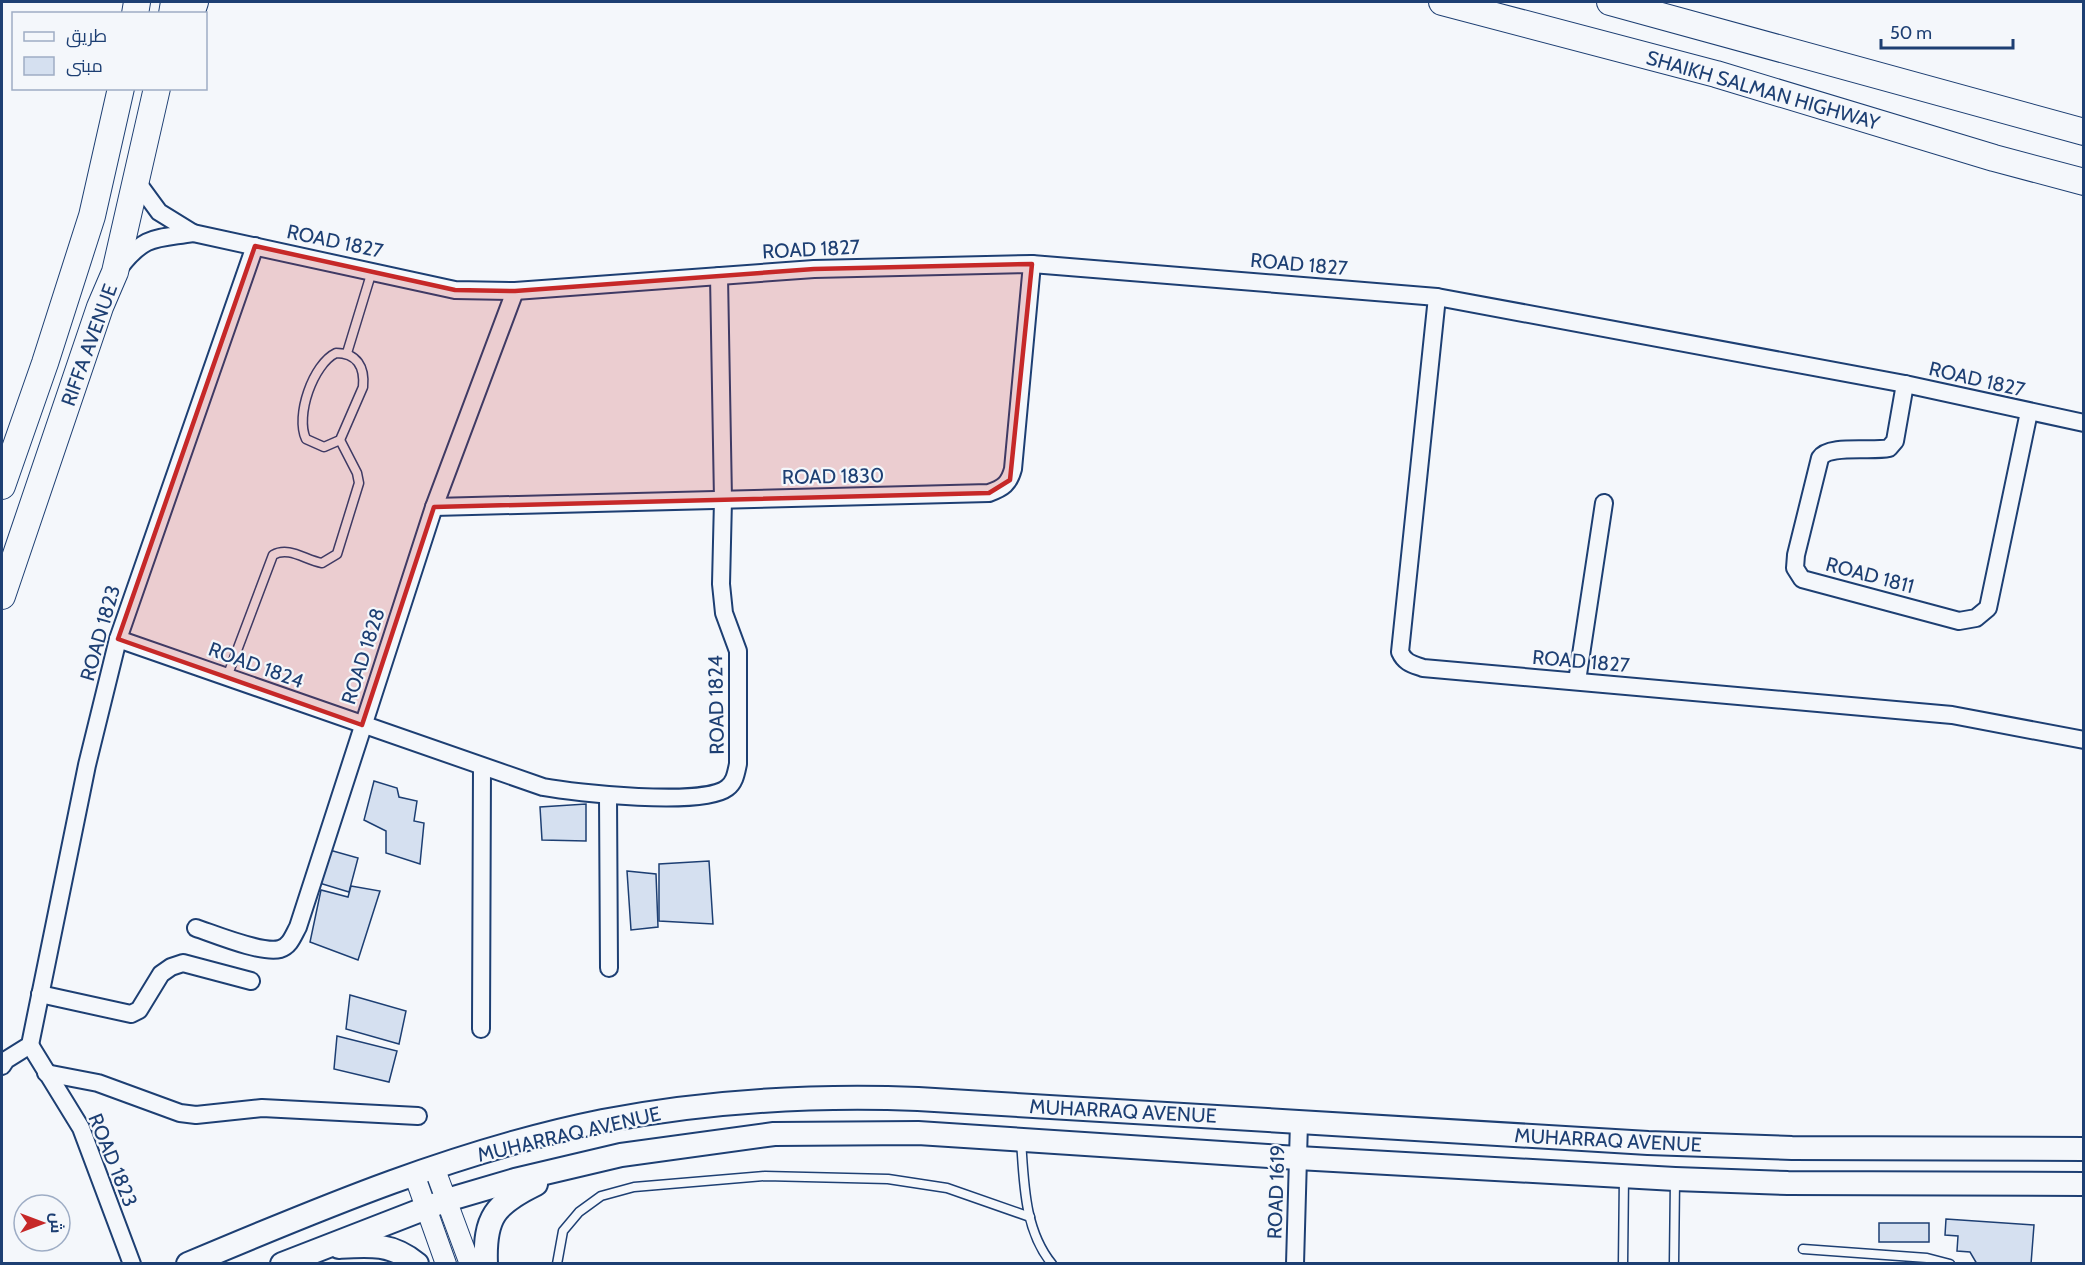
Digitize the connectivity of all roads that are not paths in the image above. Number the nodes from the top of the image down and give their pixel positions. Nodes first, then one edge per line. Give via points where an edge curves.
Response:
1 (1442, 2) edge
2 (1610, 2) edge
3 (121, 90) edge
4 (157, 90) edge
5 (2084, 132) edge
6 (137, 182) junction
7 (2084, 182) edge
8 (193, 233) junction
9 (255, 246) junction
10 (1032, 264) junction
11 (373, 270) junction
12 (115, 272) junction
13 (719, 276) junction
14 (515, 291) junction
15 (1437, 297) junction
16 (347, 353) junction
17 (1905, 384) junction
18 (2029, 412) junction
19 (2084, 423) edge
20 (340, 440) junction
21 (2, 486) edge
22 (723, 500) junction
23 (1604, 503) dead end
24 (434, 507) junction
25 (2, 596) edge
26 (118, 639) junction
27 (227, 677) junction
28 (1577, 681) junction
29 (362, 725) junction
30 (2084, 740) edge
31 (482, 767) junction
32 (608, 796) junction
33 (196, 928) dead end
34 (609, 968) dead end
35 (250, 981) dead end
36 (40, 994) junction
37 (481, 1029) dead end
38 (30, 1045) junction
39 (2, 1065) edge
40 (46, 1073) junction
41 (418, 1116) dead end
42 (1299, 1122) junction
43 (1021, 1140) junction
44 (1648, 1143) junction
45 (2084, 1149) edge
46 (1298, 1158) junction
47 (582, 1163) junction
48 (424, 1170) junction
49 (1635, 1177) junction
50 (1675, 1179) junction
51 (2084, 1184) edge
52 (437, 1204) junction
53 (1030, 1217) junction
54 (316, 1248) junction
55 (1803, 1248) dead end
56 (132, 1263) edge
57 (188, 1263) edge
58 (282, 1263) edge
59 (417, 1263) edge
60 (446, 1263) edge
61 (470, 1263) edge
62 (486, 1263) edge
63 (557, 1263) edge
64 (1052, 1263) edge
65 (1295, 1263) edge
66 (1623, 1263) edge
67 (1674, 1263) edge
68 (1950, 1263) edge

1 - 7 main road, SHAIKH SALMAN HIGHWAY via 1716,74
2 - 5 main road
3 - 21 main road, RIFFA AVENUE via 92,216
4 - 6 main road, RIFFA AVENUE
6 - 8 street, ROAD 1827 via 159,212
6 - 12 main road, RIFFA AVENUE
8 - 9 street, ROAD 1827
8 - 12 street, ROAD 1827 via 147,240
9 - 11 street, ROAD 1827
9 - 26 street, ROAD 1823
10 - 13 street, ROAD 1827 via 814,268
10 - 15 street, ROAD 1827
10 - 22 street, ROAD 1830 via 1013,469 1002,489 989,493
11 - 14 street, ROAD 1827 via 454,290
11 - 16 lane
12 - 25 main road, RIFFA AVENUE
13 - 14 street, ROAD 1827
13 - 22 street, ROAD 1824
14 - 24 street, ROAD 1828
15 - 17 street, ROAD 1827
15 - 28 street, ROAD 1827 via 1400,652 1403,659 1423,668
16 - 20 lane via 358,360 364,378
16 - 20 lane via 336,353 319,367 301,419 306,439 314,445 324,447
17 - 18 street, ROAD 1827
17 - 18 street, ROAD 1811 via 1895,441 1889,448 1832,449 1820,458 1796,555 1796,568 1802,579 1959,621 1976,618 1988,608
18 - 19 street, ROAD 1827
20 - 27 lane via 359,483 337,554 322,563 288,551 273,555
22 - 24 street, ROAD 1830
22 - 32 street, ROAD 1824 via 721,584 724,614 738,651 740,678 736,777 728,788 704,796
23 - 28 street
24 - 29 street, ROAD 1828
26 - 27 street, ROAD 1824
26 - 36 street, ROAD 1823 via 87,765
27 - 29 street, ROAD 1824
28 - 30 street, ROAD 1827 via 1952,715
29 - 31 street, ROAD 1824
29 - 33 street, ROAD 1828 via 290,943 267,950
31 - 32 street, ROAD 1824 via 543,787
31 - 37 street
32 - 34 street
35 - 36 street via 183,963 161,974 139,1010 131,1014
36 - 38 street, ROAD 1823
38 - 39 street
38 - 40 street, ROAD 1823
40 - 41 street via 98,1083 160,1107 196,1115 262,1108
40 - 56 street, ROAD 1823 via 81,1128
42 - 44 main road, MUHARRAQ AVENUE
42 - 46 street, ROAD 1619
42 - 48 main road, MUHARRAQ AVENUE via 918,1099 777,1099 690,1107 603,1122
43 - 46 main road, MUHARRAQ AVENUE
43 - 47 main road, MUHARRAQ AVENUE via 918,1133 774,1134
43 - 53 lane
44 - 45 main road, MUHARRAQ AVENUE via 1792,1148
44 - 49 main road
46 - 49 main road, MUHARRAQ AVENUE
46 - 65 street, ROAD 1619
47 - 52 main road, MUHARRAQ AVENUE
47 - 62 main road via 502,1203 485,1242
48 - 52 street
48 - 57 main road, MUHARRAQ AVENUE
49 - 50 main road, MUHARRAQ AVENUE
49 - 66 lane
50 - 51 main road, MUHARRAQ AVENUE
50 - 67 lane
52 - 54 main road, MUHARRAQ AVENUE
52 - 60 street
52 - 61 street
53 - 63 lane via 947,1188 888,1179 765,1176 633,1187 601,1196 579,1212 563,1231
53 - 64 lane via 1037,1241
54 - 58 main road, MUHARRAQ AVENUE
54 - 59 main road via 375,1245 394,1248
55 - 68 lane

